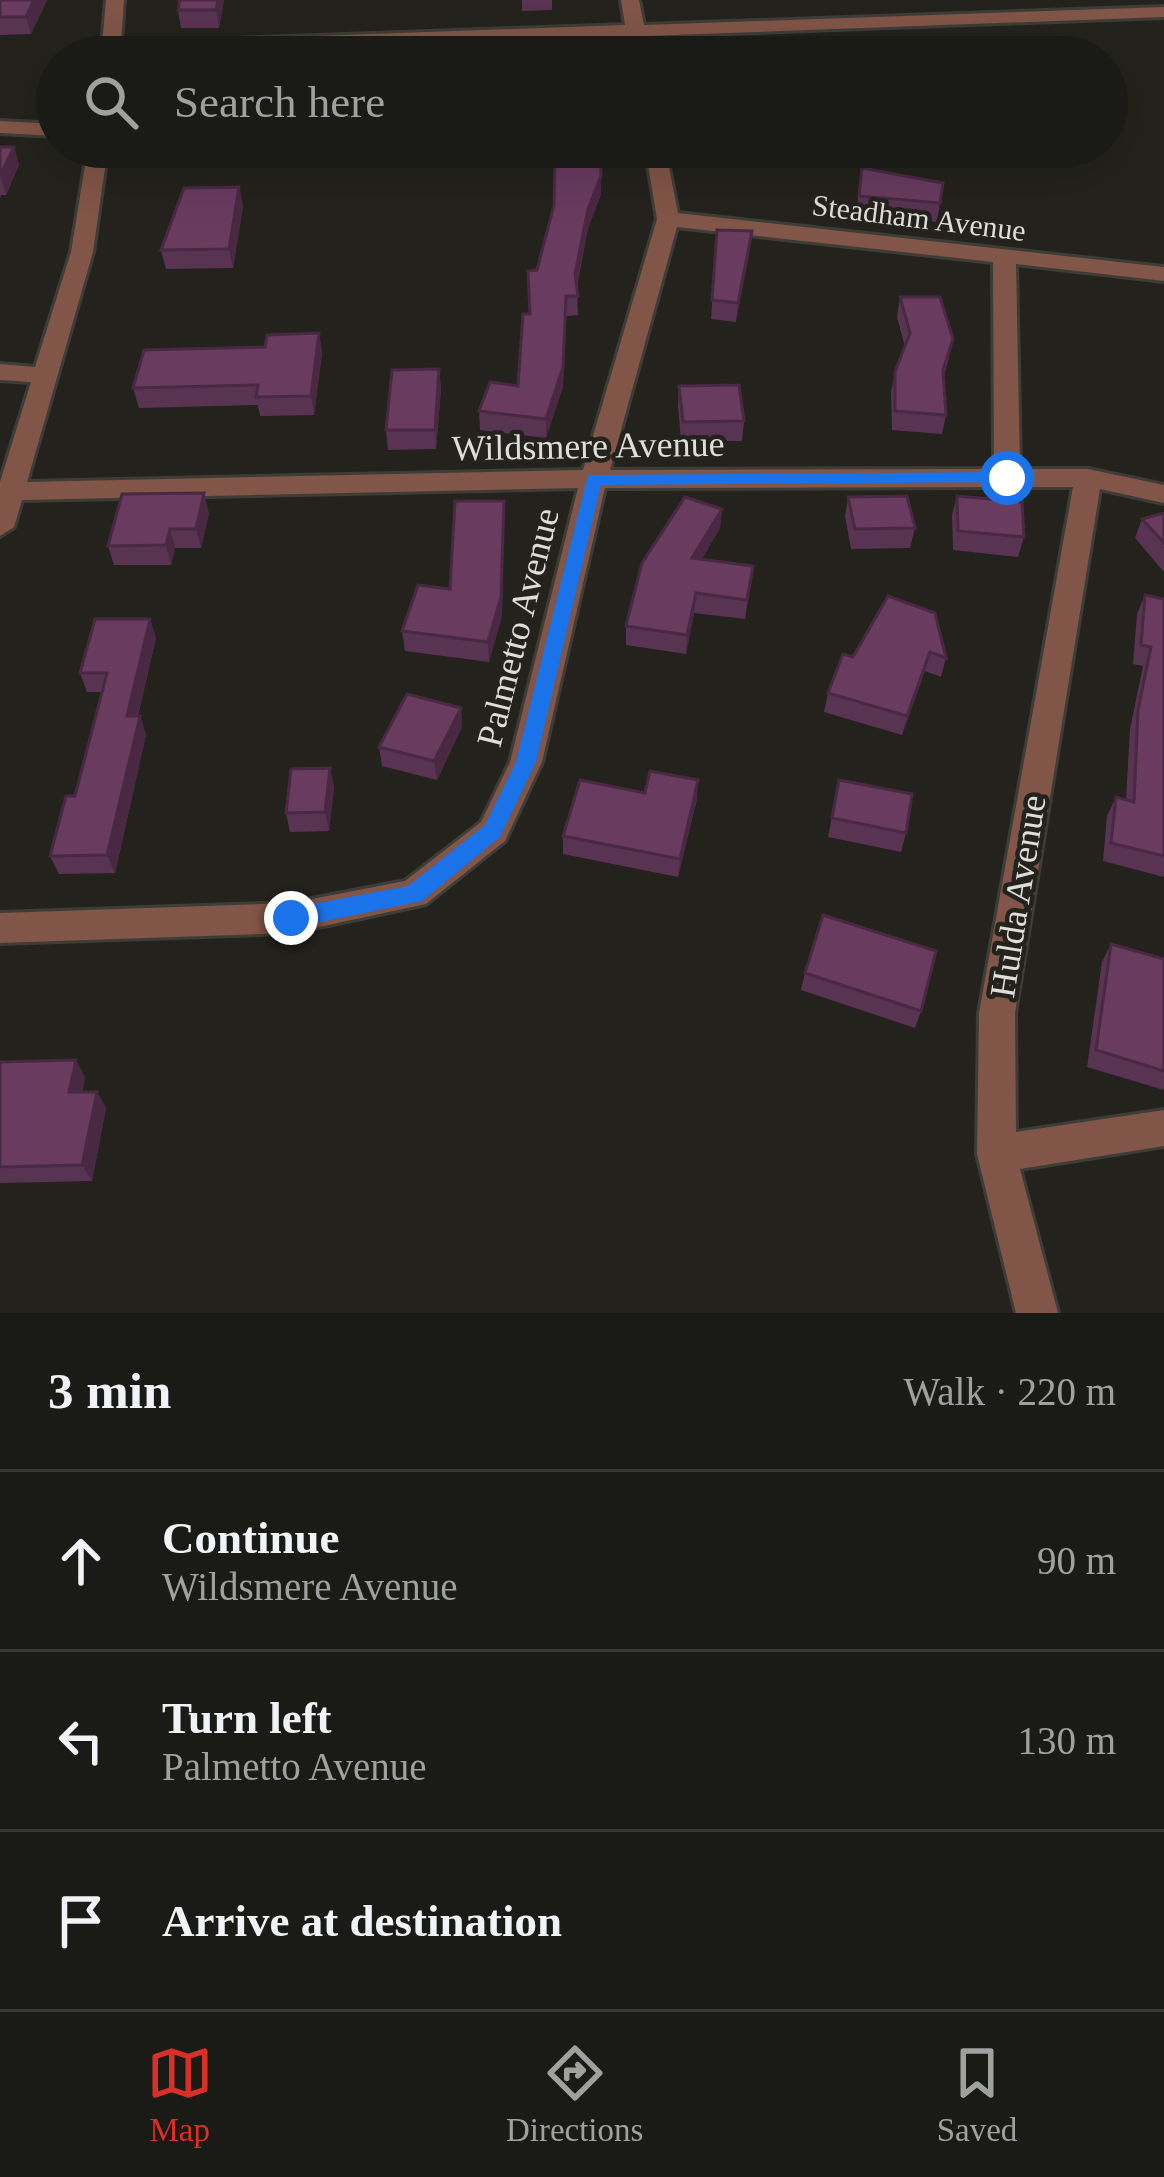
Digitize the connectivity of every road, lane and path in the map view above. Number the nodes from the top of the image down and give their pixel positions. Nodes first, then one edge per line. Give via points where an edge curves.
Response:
1 (115, 0) edge
2 (630, 0) edge
3 (1164, 12) edge
4 (635, 29) junction
5 (112, 36) edge
6 (482, 36) edge
7 (636, 36) edge
8 (0, 127) edge
9 (36, 129) edge
10 (95, 168) edge
11 (659, 168) edge
12 (668, 219) junction
13 (1004, 259) junction
14 (1164, 274) edge
15 (0, 372) edge
16 (45, 375) junction
17 (1007, 478) junction
18 (1088, 478) junction
19 (594, 479) junction
20 (11, 490) junction
21 (1164, 494) edge
22 (0, 527) edge
23 (0, 928) edge
24 (1164, 1128) edge
25 (997, 1154) junction
26 (1036, 1313) edge

1 - 5 street
2 - 4 street
3 - 4 street
4 - 6 street
4 - 7 street
8 - 9 street
10 - 16 street via 82,252
11 - 12 street, Palmetto Avenue
12 - 13 street, Steadham Avenue
12 - 19 street, Palmetto Avenue
13 - 14 street, Steadham Avenue
13 - 17 street
15 - 16 street
16 - 20 street
17 - 18 street, Wildsmere Avenue
17 - 19 street, Wildsmere Avenue
18 - 21 street, Wildsmere Avenue
18 - 25 street, Hulda Avenue via 998,1013
19 - 20 street, Wildsmere Avenue
19 - 23 street, Palmetto Avenue via 526,762 493,831 414,894 291,918
20 - 22 street
24 - 25 street
25 - 26 street, Hulda Avenue

